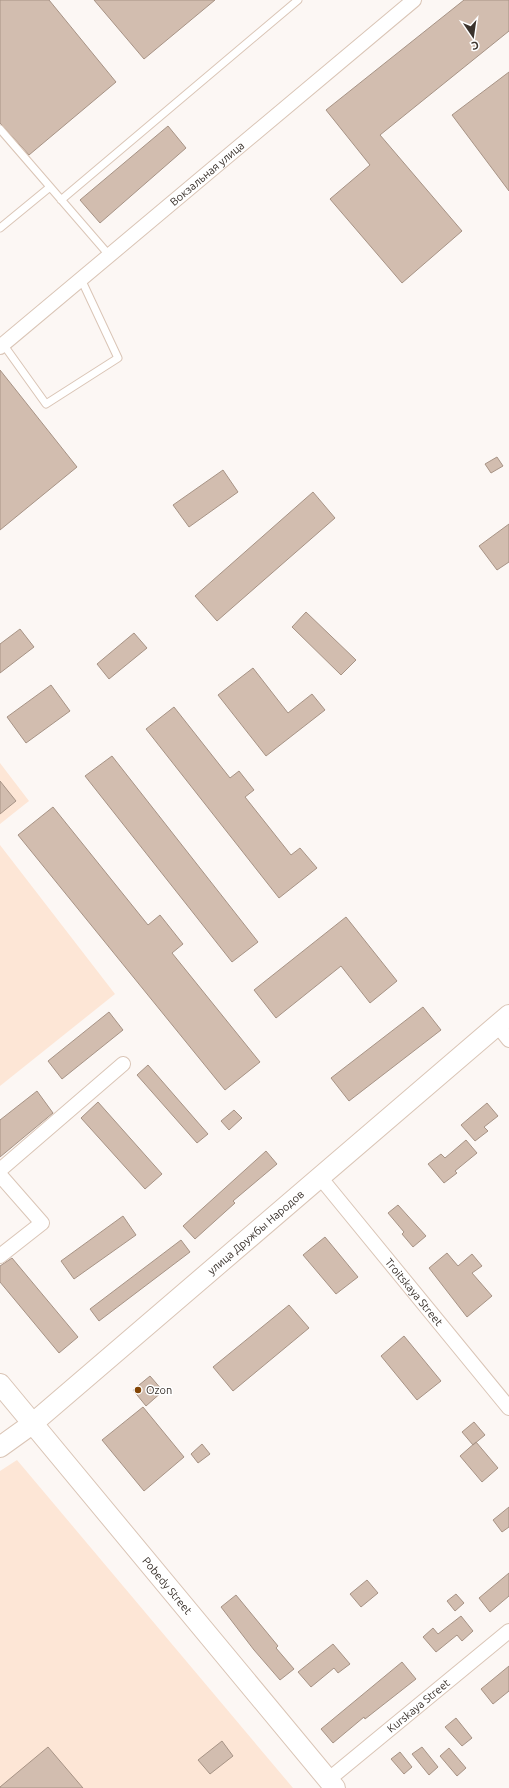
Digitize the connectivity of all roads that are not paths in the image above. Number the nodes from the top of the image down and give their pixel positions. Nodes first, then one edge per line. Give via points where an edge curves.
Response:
1 (298, 0) edge
2 (414, 0) edge
3 (0, 129) edge
4 (50, 186) junction
5 (61, 200) junction
6 (0, 228) edge
7 (109, 256) junction
8 (81, 279) junction
9 (2, 346) edge
10 (505, 1027) edge
11 (123, 1064) dead end
12 (0, 1170) edge
13 (0, 1175) edge
14 (319, 1176) junction
15 (0, 1256) edge
16 (0, 1384) edge
17 (509, 1408) edge
18 (32, 1424) junction
19 (0, 1447) edge
20 (509, 1630) edge
21 (331, 1784) edge

1 - 5 lane
2 - 7 street, Вокзальная улица
3 - 4 lane
4 - 5 lane
4 - 6 lane
5 - 7 lane
7 - 8 street, Вокзальная улица
8 - 9 street, Вокзальная улица
8 - 9 lane via 118,358 46,404
10 - 14 street, улица Дружбы Народов
11 - 12 street
13 - 15 street via 42,1223
14 - 17 street, Troitskaya Street
14 - 18 street, улица Дружбы Народов
16 - 18 street, Pobedy Street
18 - 19 street, улица Дружбы Народов
18 - 21 street, Pobedy Street
20 - 21 street, Kurskaya Street

